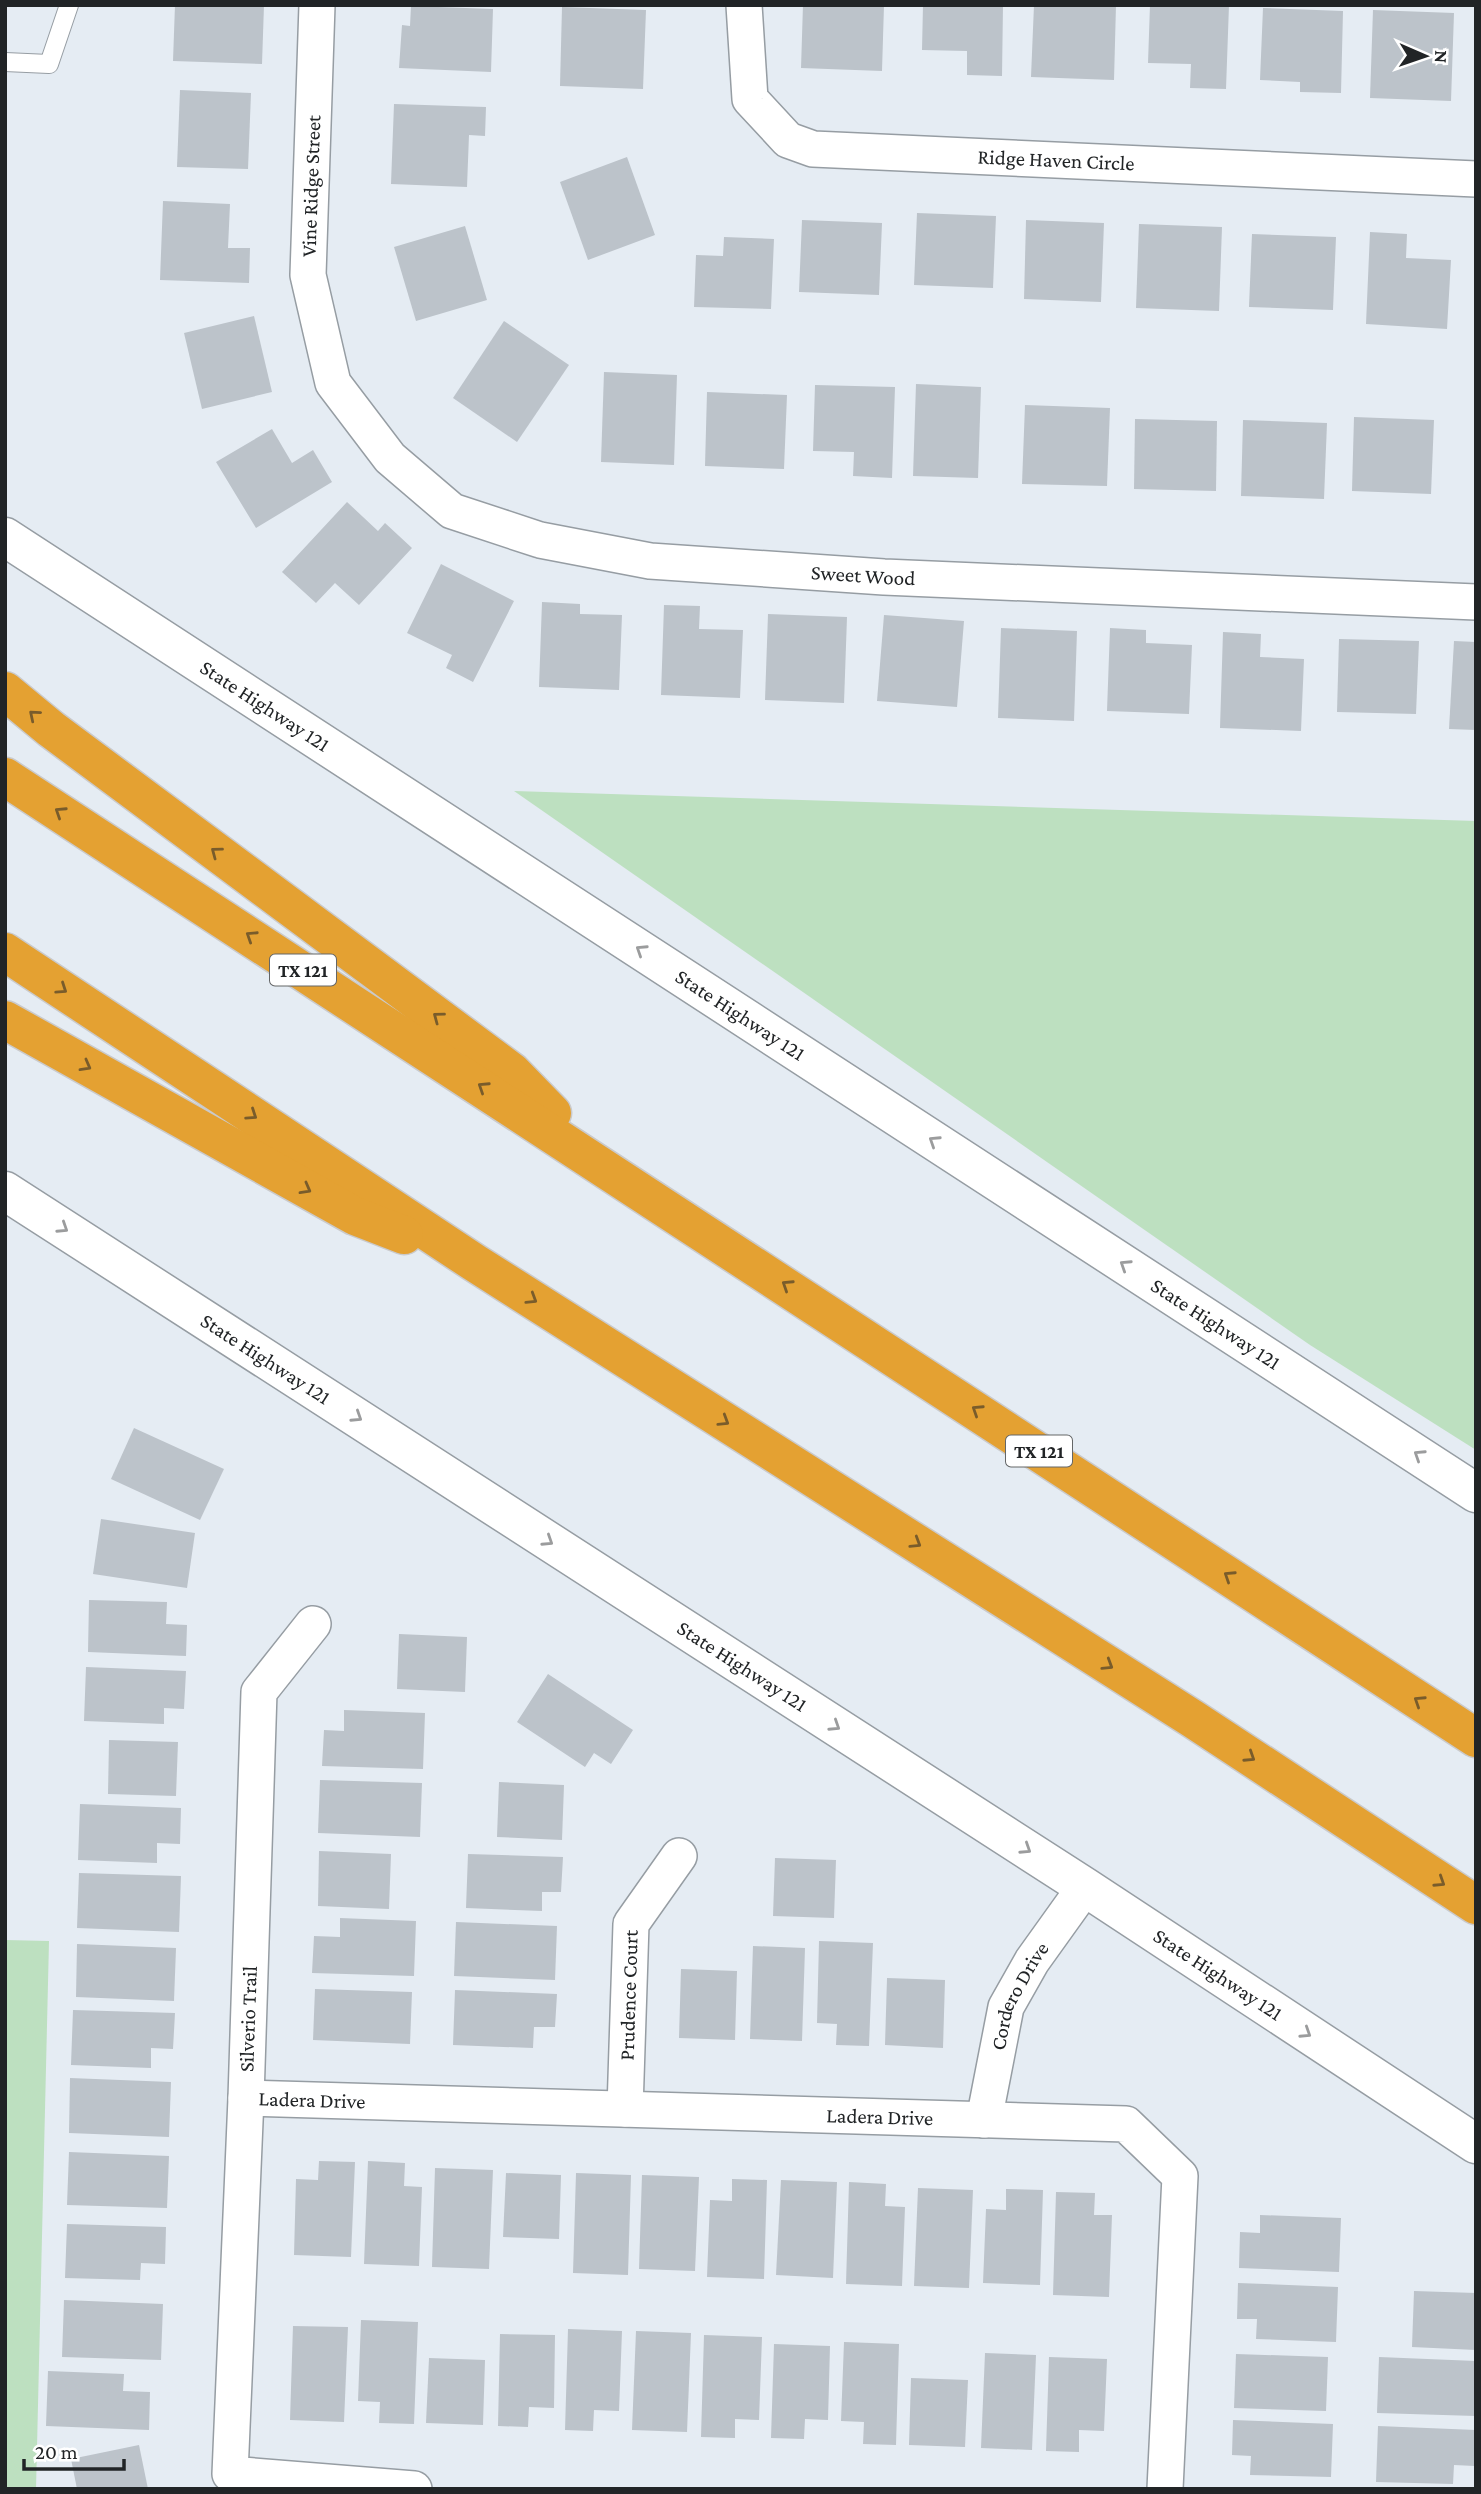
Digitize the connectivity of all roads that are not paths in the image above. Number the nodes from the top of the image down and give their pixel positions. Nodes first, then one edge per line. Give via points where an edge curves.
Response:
1 (69, 5) edge
2 (317, 5) edge
3 (744, 5) edge
4 (5, 62) edge
5 (1476, 179) edge
6 (329, 365) joint
7 (5, 537) edge
8 (1476, 603) edge
9 (5, 691) edge
10 (5, 777) edge
11 (5, 952) edge
12 (5, 1020) edge
13 (602, 1164) junction
14 (7, 1195) edge
15 (475, 1263) junction
16 (1476, 1493) edge
17 (313, 1624) dead end
18 (1476, 1738) edge
19 (679, 1856) dead end
20 (1085, 1887) junction
21 (1476, 1905) edge
22 (246, 2098) junction
23 (625, 2109) junction
24 (985, 2120) junction
25 (1476, 2144) edge
26 (414, 2489) edge
27 (1165, 2489) edge

1 - 4 lane via 49,64
2 - 6 street, Vine Ridge Street via 308,275
3 - 5 street, Ridge Haven Circle via 750,99 788,141 813,149
6 - 8 street, Sweet Wood via 333,383 390,458 452,511 540,540 650,561 870,576
16 -> 7 main road, State Highway 121
13 -> 9 highway via 512,1072
13 -> 10 highway, TX 121
11 -> 15 highway
12 -> 15 highway via 355,1216
18 -> 13 highway, TX 121
14 -> 20 main road, State Highway 121
15 -> 21 highway
17 - 22 street, Silverio Trail via 258,1692
19 - 23 street, Prudence Court via 631,1924
20 - 24 street, Cordero Drive via 1032,1961 1006,2007
20 -> 25 main road, State Highway 121
22 - 23 street, Ladera Drive
22 - 26 street, Silverio Trail via 230,2474
23 - 24 street, Ladera Drive
24 - 27 street, Ladera Drive via 1126,2124 1180,2176

